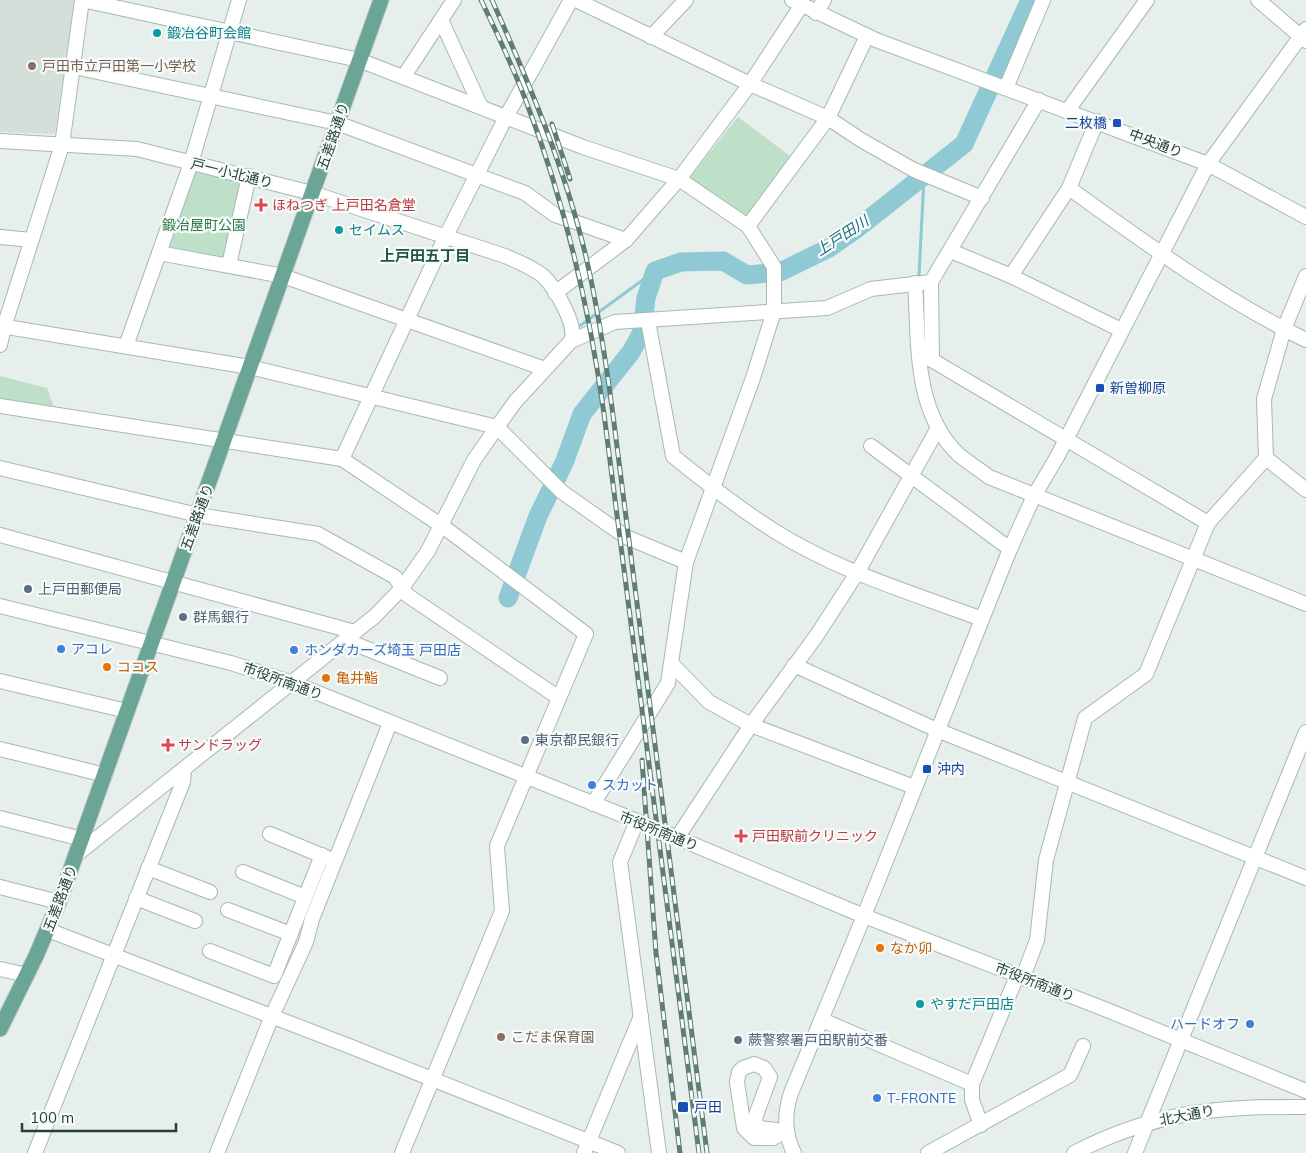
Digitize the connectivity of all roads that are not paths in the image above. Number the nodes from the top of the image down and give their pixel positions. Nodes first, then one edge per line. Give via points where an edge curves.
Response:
1 (82, 0) edge
2 (239, 0) edge
3 (381, 0) edge
4 (454, 0) edge
5 (571, 0) edge
6 (576, 0) edge
7 (824, 0) edge
8 (1044, 0) edge
9 (1147, 0) edge
10 (1258, 0) edge
11 (679, 2) edge
12 (796, 3) edge
13 (816, 13) junction
14 (441, 20) junction
15 (230, 31) junction
16 (1304, 35) edge
17 (867, 36) junction
18 (651, 37) junction
19 (360, 60) junction
20 (74, 67) junction
21 (404, 76) junction
22 (750, 84) junction
23 (1002, 86) junction
24 (210, 96) junction
25 (1039, 100) junction
26 (481, 108) junction
27 (1068, 110) junction
28 (506, 117) junction
29 (828, 118) junction
30 (1097, 121) junction
31 (337, 123) junction
32 (0, 141) edge
33 (62, 145) junction
34 (191, 163) junction
35 (1208, 164) junction
36 (249, 176) junction
37 (477, 177) junction
38 (679, 180) junction
39 (1069, 188) junction
40 (312, 193) junction
41 (982, 198) junction
42 (1306, 217) edge
43 (748, 226) junction
44 (0, 237) edge
45 (446, 238) junction
46 (31, 240) junction
47 (626, 240) junction
48 (951, 251) junction
49 (159, 253) junction
50 (1160, 254) junction
51 (228, 265) junction
52 (283, 276) junction
53 (1011, 276) junction
54 (1306, 276) edge
55 (931, 282) junction
56 (915, 283) junction
57 (555, 293) junction
58 (774, 311) junction
59 (408, 320) junction
60 (644, 322) junction
61 (2, 326) edge
62 (1284, 329) junction
63 (1121, 330) junction
64 (573, 334) junction
65 (1306, 340) edge
66 (0, 345) edge
67 (126, 346) junction
68 (926, 356) junction
69 (250, 367) junction
70 (545, 369) junction
71 (372, 396) junction
72 (0, 406) edge
73 (497, 427) junction
74 (938, 428) junction
75 (1065, 441) junction
76 (224, 442) junction
77 (871, 446) dead end
78 (1266, 458) junction
79 (342, 459) junction
80 (0, 468) edge
81 (911, 475) junction
82 (713, 488) junction
83 (1306, 490) edge
84 (1034, 496) junction
85 (198, 515) junction
86 (1208, 523) junction
87 (442, 526) junction
88 (0, 534) edge
89 (1010, 549) junction
90 (1192, 558) junction
91 (686, 562) junction
92 (857, 573) junction
93 (174, 582) junction
94 (402, 588) junction
95 (1306, 604) edge
96 (0, 606) edge
97 (982, 619) junction
98 (350, 636) junction
99 (152, 644) junction
100 (671, 663) junction
101 (794, 665) junction
102 (440, 678) dead end
103 (0, 681) edge
104 (293, 683) junction
105 (558, 698) junction
106 (127, 712) junction
107 (390, 722) junction
108 (751, 725) junction
109 (937, 730) junction
110 (1306, 732) edge
111 (0, 749) edge
112 (184, 770) junction
113 (105, 775) junction
114 (525, 777) junction
115 (1066, 781) junction
116 (914, 787) junction
117 (593, 804) junction
118 (0, 818) edge
119 (637, 821) junction
120 (270, 834) dead end
121 (677, 838) junction
122 (82, 839) junction
123 (76, 855) junction
124 (322, 856) junction
125 (1255, 858) junction
126 (335, 861) junction
127 (148, 868) junction
128 (244, 872) dead end
129 (1306, 878) edge
130 (0, 888) edge
131 (210, 892) dead end
132 (305, 897) junction
133 (136, 898) junction
134 (59, 902) junction
135 (228, 910) dead end
136 (864, 916) junction
137 (195, 922) dead end
138 (48, 930) junction
139 (291, 934) junction
140 (210, 951) dead end
141 (113, 955) junction
142 (0, 969) edge
143 (27, 975) junction
144 (1020, 976) junction
145 (272, 1016) junction
146 (641, 1016) junction
147 (822, 1020) junction
148 (0, 1029) edge
149 (1181, 1040) junction
150 (1083, 1046) dead end
151 (432, 1078) junction
152 (972, 1084) junction
153 (1306, 1091) edge
154 (1306, 1107) edge
155 (1148, 1122) junction
156 (981, 1125) junction
157 (786, 1131) junction
158 (586, 1147) edge
159 (35, 1153) edge
160 (217, 1153) edge
161 (402, 1153) edge
162 (618, 1153) edge
163 (659, 1153) edge
164 (794, 1153) edge
165 (928, 1153) edge
166 (1074, 1153) edge
167 (1136, 1153) edge

1 - 15 street
1 - 20 street
2 - 15 street
3 - 19 main road, 五差路通り
4 - 14 street
5 - 28 street
6 - 18 street
7 - 13 street
8 - 23 street
9 - 27 street
10 - 16 street
11 - 18 street
12 - 13 street
12 - 22 street
13 - 17 street
14 - 21 street
14 - 26 street
15 - 19 street
15 - 24 street
16 - 35 street
17 - 23 street
17 - 29 street
18 - 22 street
19 - 21 street
19 - 31 main road, 五差路通り
20 - 24 street
20 - 33 street
21 - 26 street
22 - 29 street
22 - 38 street
23 - 25 street, 中央通り
24 - 31 street
24 - 34 street
25 - 27 street, 中央通り
25 - 41 street
26 - 28 street
27 - 30 street, 中央通り
28 - 37 street
28 - 38 street
29 - 41 street via 918,172
29 - 43 street
30 - 35 street, 中央通り
30 - 39 street
31 - 37 street
31 - 40 main road, 五差路通り
32 - 33 street, 戸一小北通り
33 - 34 street, 戸一小北通り via 137,150
33 - 46 street
34 - 36 street, 戸一小北通り
34 - 49 street
35 - 42 street, 中央通り
35 - 50 street
36 - 40 street, 戸一小北通り
36 - 51 street
37 - 45 street
37 - 47 street via 525,193 555,215
38 - 43 street
38 - 47 street
39 - 50 street
39 - 53 street
40 - 45 street, 戸一小北通り
40 - 52 main road, 五差路通り
41 - 48 street
43 - 58 street via 773,273
44 - 46 street
45 - 57 street, 戸一小北通り via 528,266 544,277
45 - 59 street
46 - 61 street
47 - 57 street
48 - 53 street
48 - 55 street
49 - 51 street
49 - 67 street
50 - 62 street
50 - 63 street
51 - 52 street
52 - 59 street
52 - 69 main road, 五差路通り
53 - 63 street
54 - 62 street
55 - 56 street
55 - 68 street
56 - 58 street via 871,289 827,308
56 - 68 street
57 - 64 street, 戸一小北通り
58 - 60 street
58 - 82 street via 754,378
59 - 70 street
59 - 71 street
60 - 64 street via 615,322
60 - 82 street via 673,456
61 - 66 street
61 - 67 street
62 - 65 street
62 - 78 street via 1264,399
63 - 75 street
64 - 70 street
67 - 69 street
68 - 74 street via 925,398
68 - 75 street
69 - 71 street
69 - 76 main road, 五差路通り
70 - 73 street
71 - 73 street
71 - 79 street
72 - 76 street
73 - 87 street via 474,460
73 - 91 street via 562,492 626,537
74 - 81 street
74 - 84 street via 958,454 989,477
75 - 84 street
75 - 86 street
76 - 79 street
76 - 85 main road, 五差路通り
77 - 81 street
78 - 83 street
78 - 86 street
79 - 87 street
80 - 85 street
81 - 89 street
81 - 92 street
82 - 91 street
82 - 92 street via 774,531
84 - 89 street
84 - 90 street
85 - 93 main road, 五差路通り
85 - 94 street via 318,534 396,577
86 - 90 street
87 - 94 street
87 - 105 street via 586,634
88 - 93 street
89 - 97 street
90 - 95 street
90 - 115 street via 1146,674 1084,718
91 - 100 street
92 - 97 street
92 - 101 street
93 - 98 street
93 - 99 main road, 五差路通り
94 - 98 street
94 - 105 street via 407,595
96 - 99 street, 市役所南通り
97 - 109 street
98 - 102 street
98 - 104 street
99 - 104 street, 市役所南通り via 231,663
99 - 106 main road, 五差路通り
100 - 108 street via 710,702
100 - 117 street via 668,683
101 - 108 street
101 - 109 street
103 - 106 street
104 - 107 street, 市役所南通り
104 - 112 street
105 - 114 street
106 - 113 main road, 五差路通り
107 - 114 street, 市役所南通り
107 - 126 street
108 - 116 street
108 - 121 street
109 - 115 street
109 - 116 street
110 - 125 street
111 - 113 street
112 - 123 street
112 - 127 street via 183,782
113 - 122 main road, 五差路通り
114 - 117 street, 市役所南通り
114 - 151 street via 497,846 502,911
115 - 125 street
115 - 144 street via 1046,860 1037,940
116 - 136 street
117 - 119 street, 市役所南通り
118 - 122 street
119 - 121 street, 市役所南通り
119 - 146 street via 620,862
120 - 124 street
121 - 136 street, 市役所南通り
122 - 123 main road, 五差路通り
123 - 134 main road, 五差路通り
124 - 126 street
124 - 132 street
125 - 129 street
125 - 149 street
126 - 145 street via 306,942
127 - 131 street
127 - 133 street
128 - 132 street
130 - 134 street
132 - 139 street
133 - 137 street
133 - 141 street
134 - 138 main road, 五差路通り
135 - 139 street
136 - 144 street, 市役所南通り
136 - 147 street
138 - 141 street
138 - 143 main road, 五差路通り
139 - 140 street via 274,976
141 - 145 street
141 - 159 street
142 - 143 street
143 - 148 main road, 五差路通り
144 - 149 street, 市役所南通り
144 - 152 street
145 - 151 street
145 - 160 street
146 - 158 street
146 - 163 street
147 - 152 street
147 - 157 street via 788,1103
149 - 153 street, 市役所南通り
149 - 155 street
150 - 156 street via 1070,1075
151 - 158 street
151 - 161 street
152 - 156 street via 972,1100
154 - 155 street, 北大通り via 1224,1108
155 - 166 street, 北大通り
155 - 167 street
156 - 165 street
157 - 157 street via 773,1138 758,1139 745,1131 737,1082 743,1068 759,1065 770,1077 755,1118 756,1125
157 - 164 street
158 - 162 street

